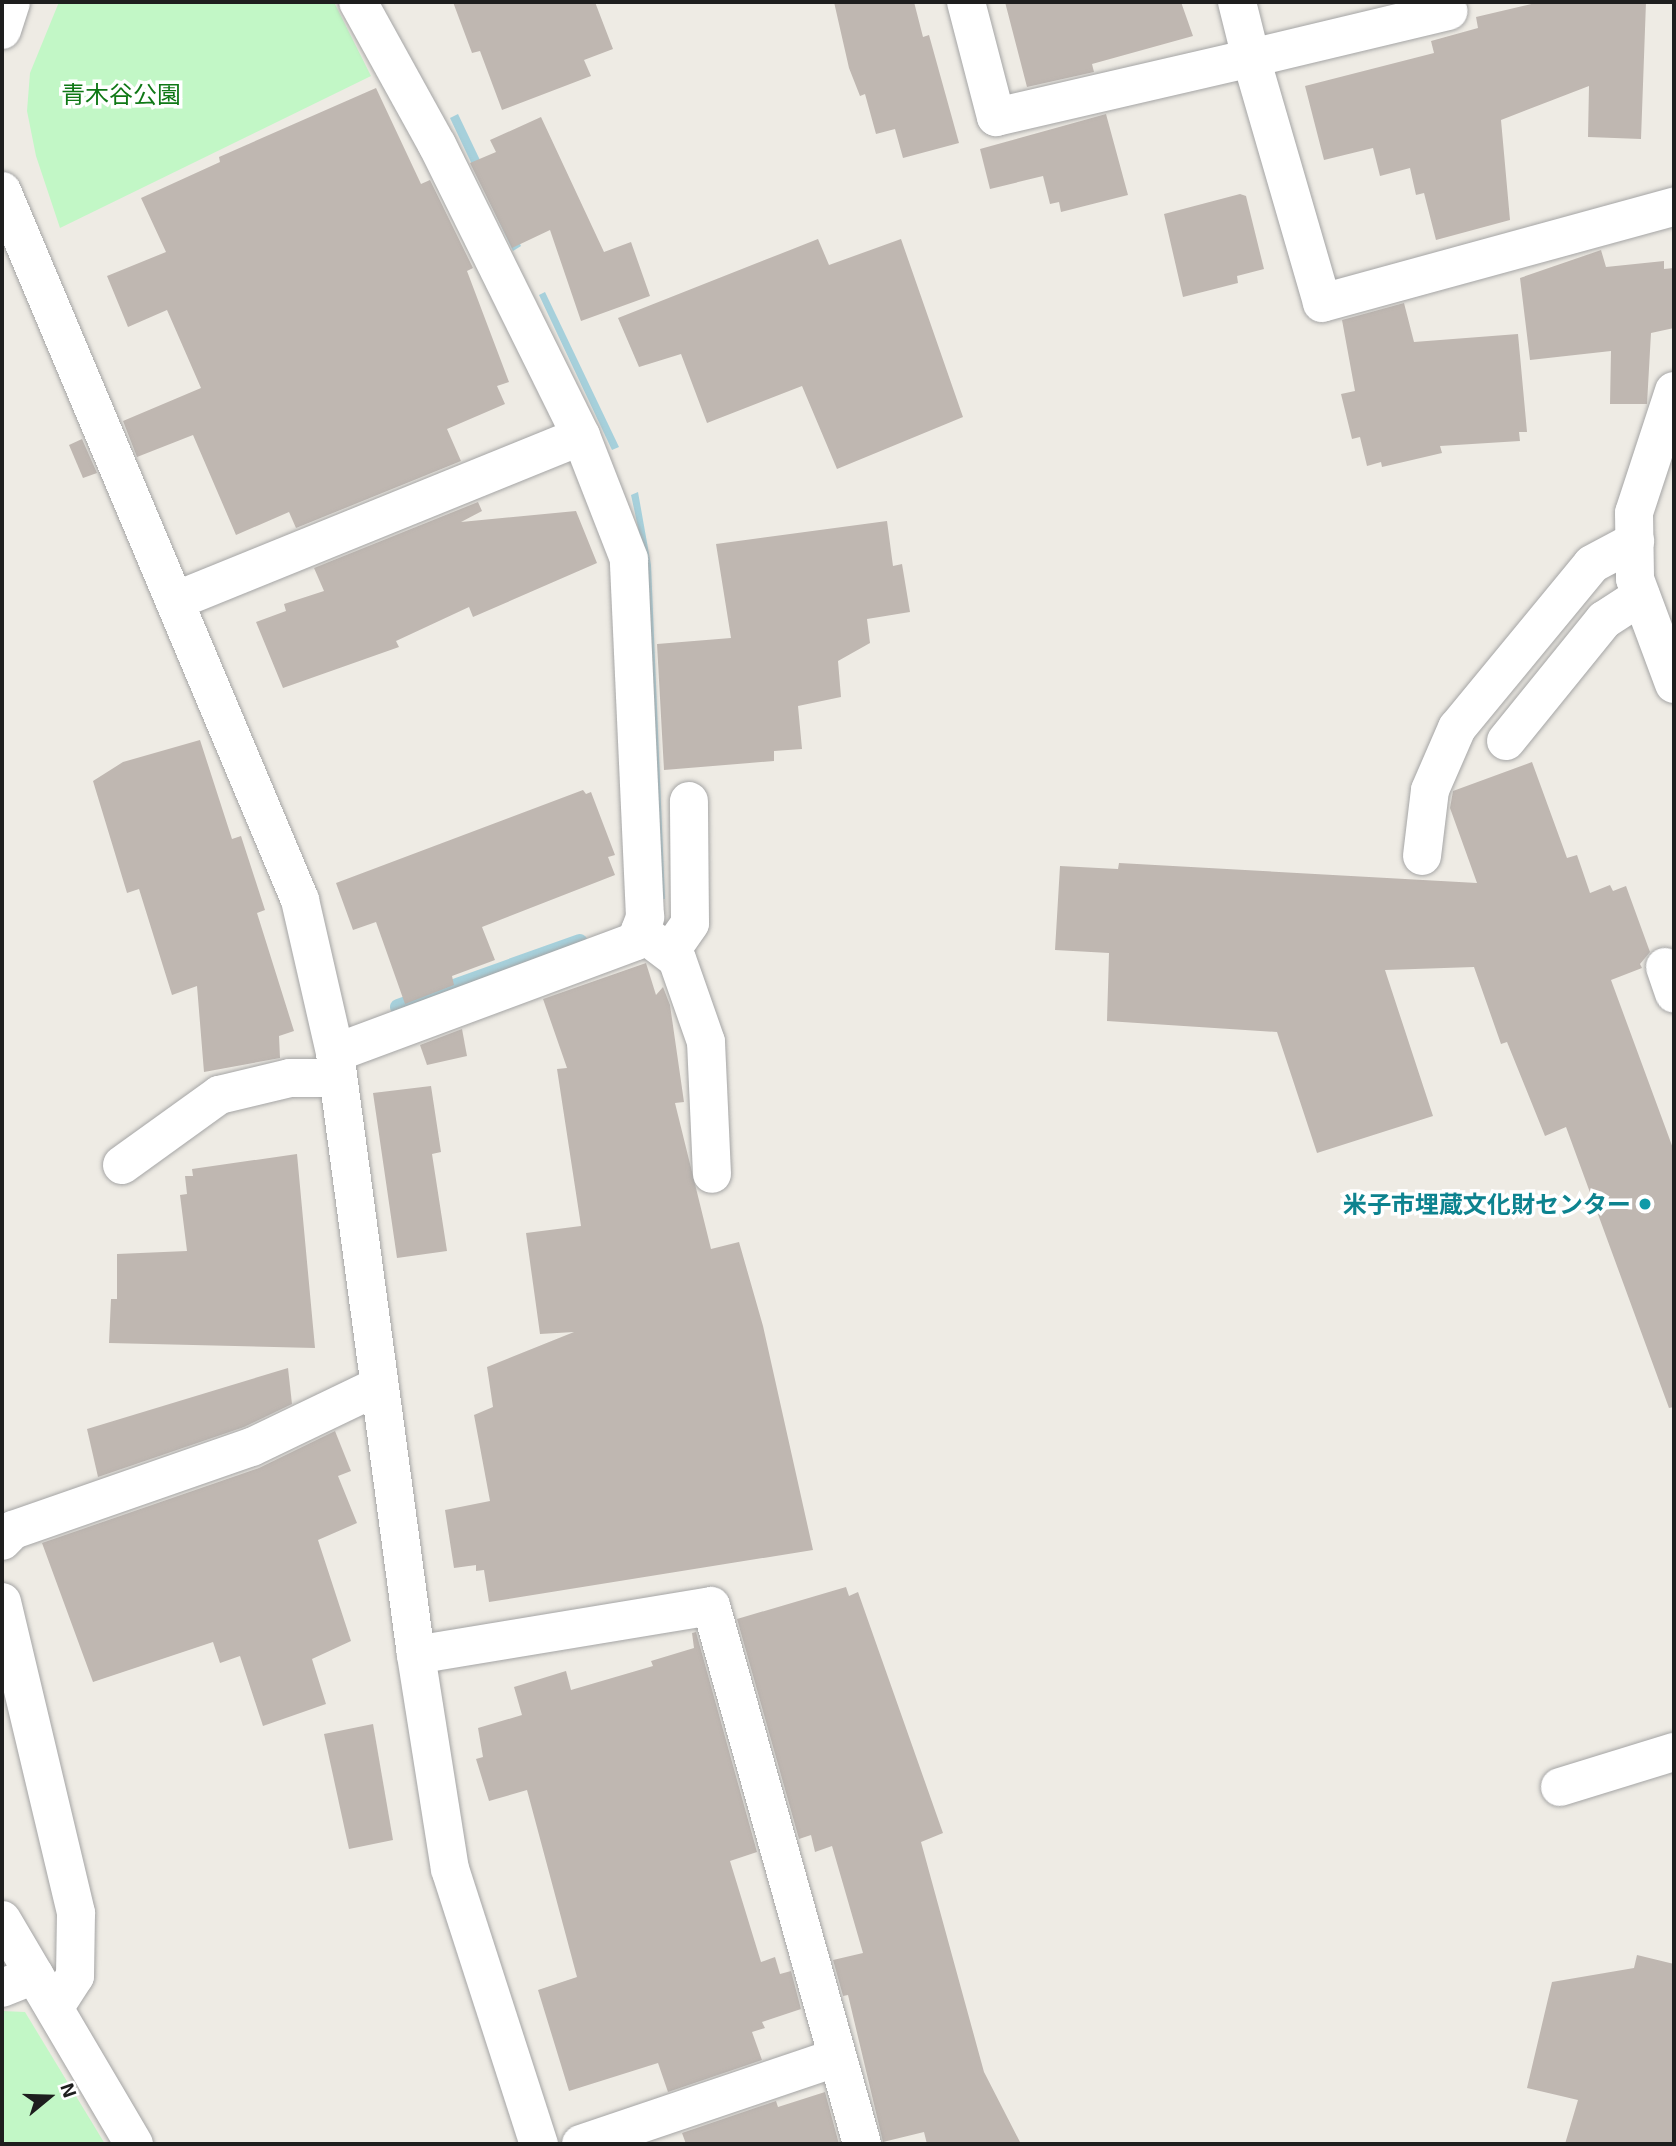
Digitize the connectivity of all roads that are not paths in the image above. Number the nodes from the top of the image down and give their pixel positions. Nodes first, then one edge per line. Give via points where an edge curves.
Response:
1 (11, 2) edge
2 (358, 2) edge
3 (966, 2) edge
4 (1237, 2) edge
5 (1448, 11) dead end
6 (2, 30) edge
7 (1251, 58) junction
8 (2, 191) edge
9 (1674, 207) edge
10 (1674, 391) edge
11 (581, 436) junction
12 (1635, 541) junction
13 (1641, 596) junction
14 (175, 601) junction
15 (1674, 684) edge
16 (1506, 741) dead end
17 (689, 801) dead end
18 (1422, 856) dead end
19 (655, 942) junction
20 (337, 1065) junction
21 (122, 1165) dead end
22 (712, 1174) dead end
23 (379, 1386) junction
24 (2, 1541) edge
25 (2, 1602) edge
26 (416, 1655) junction
27 (1674, 1752) edge
28 (1560, 1787) dead end
29 (2, 1920) edge
30 (18, 1982) edge
31 (54, 2008) junction
32 (835, 2058) junction
33 (134, 2144) edge
34 (539, 2144) edge
35 (581, 2144) edge
36 (862, 2144) edge

1 - 6 street
2 - 11 street via 437,145
3 - 7 street via 996,117
4 - 7 street
5 - 7 street
7 - 9 street via 1322,303
8 - 14 street
10 - 12 street via 1634,513
11 - 14 street
11 - 19 street via 629,559 645,917
12 - 13 street via 1635,579
12 - 18 street via 1592,564 1457,728 1430,790
13 - 15 street
13 - 16 street via 1604,620
14 - 20 street via 300,900
17 - 19 street via 690,922
19 - 20 street via 636,941
19 - 22 street via 677,959 706,1042
20 - 21 street via 219,1095
20 - 23 street
23 - 24 street via 252,1447 13,1530
23 - 26 street
25 - 31 street via 76,1913 75,1976
26 - 32 street via 711,1606
26 - 34 street via 450,1869
27 - 28 street
29 - 30 street
30 - 31 street
31 - 33 street
32 - 35 street
32 - 36 street

